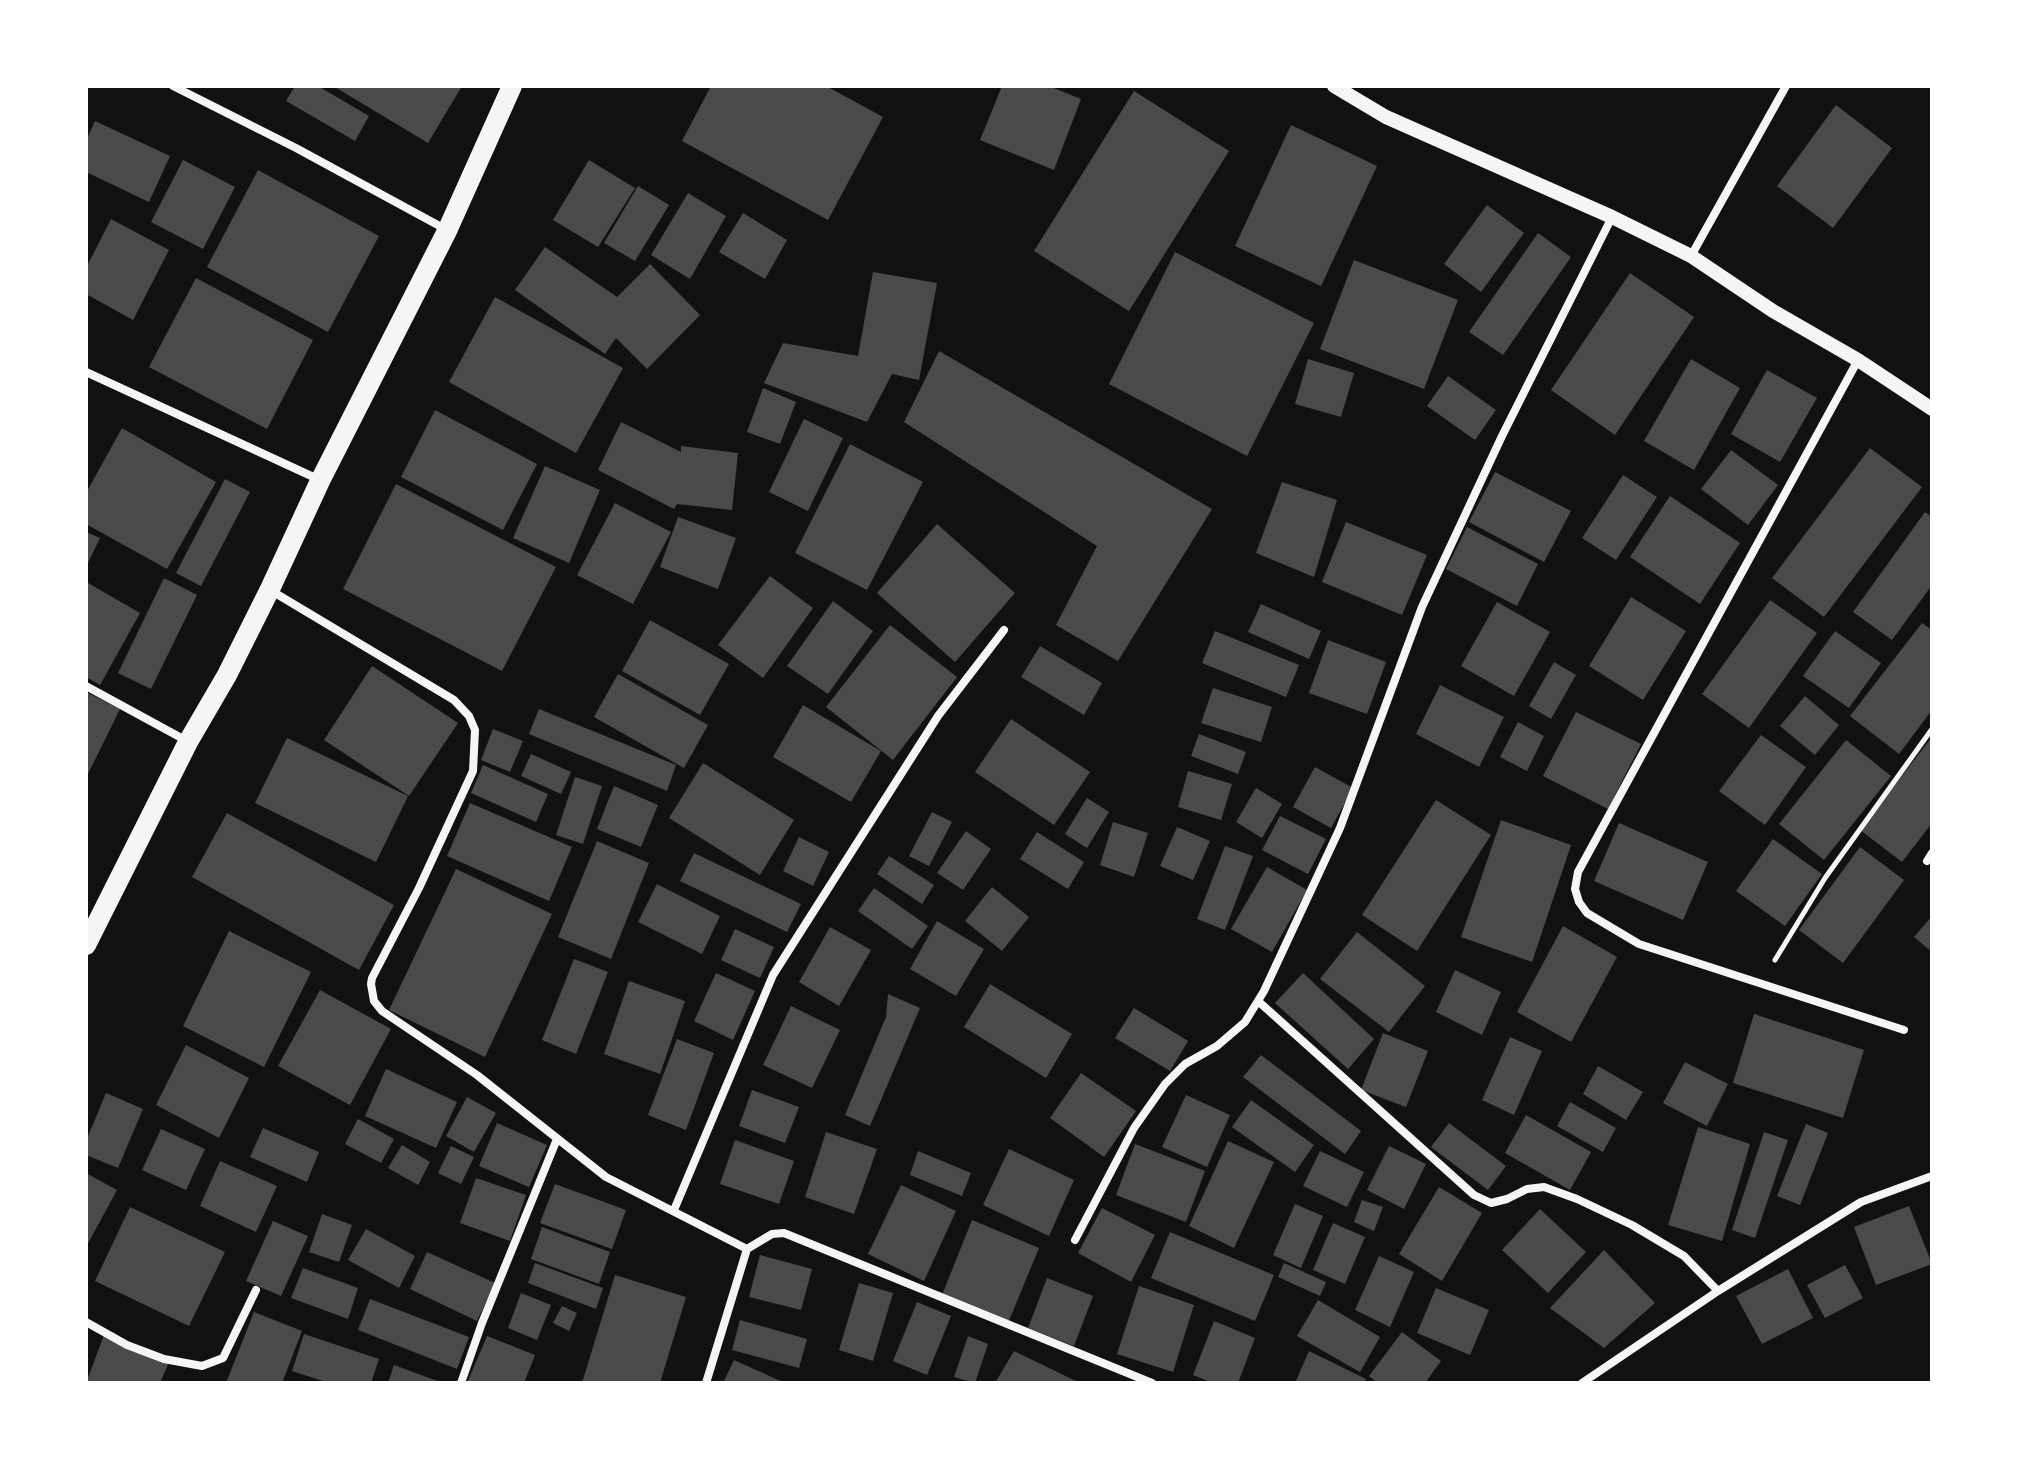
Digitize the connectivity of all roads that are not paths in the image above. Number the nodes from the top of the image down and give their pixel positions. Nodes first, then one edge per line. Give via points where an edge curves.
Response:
1 (173, 86) edge
2 (512, 86) edge
3 (1334, 86) edge
4 (1786, 86) edge
5 (1612, 217) junction
6 (447, 231) junction
7 (1691, 256) junction
8 (1858, 360) junction
9 (86, 372) edge
10 (1932, 409) edge
11 (320, 481) junction
12 (270, 589) junction
13 (1004, 630) dead end
14 (86, 686) edge
15 (188, 742) junction
16 (86, 945) edge
17 (1258, 1001) junction
18 (1904, 1030) dead end
19 (557, 1139) junction
20 (1932, 1176) edge
21 (674, 1210) junction
22 (1075, 1240) dead end
23 (747, 1249) junction
24 (256, 1290) dead end
25 (1718, 1291) junction
26 (86, 1322) edge
27 (461, 1383) edge
28 (706, 1383) edge
29 (1152, 1383) edge
30 (1582, 1383) edge

1 - 6 street
2 - 6 main road
3 - 5 street via 1386,117
4 - 7 street
5 - 7 street
5 - 17 street via 1422,607 1340,828
6 - 11 main road
7 - 8 street
8 - 10 street
8 - 18 street via 1575,882 1587,913 1639,944
9 - 11 street
11 - 12 main road
12 - 15 main road
12 - 19 street via 454,700 469,716 475,730 473,771 372,978 372,995 382,1011 477,1075
13 - 21 street via 938,716 773,975
14 - 15 street
15 - 16 main road
17 - 22 street via 1245,1022 1165,1084 1134,1128
17 - 25 street via 1474,1195 1498,1202 1535,1187 1550,1188 1632,1225 1684,1256
19 - 21 street via 606,1177
19 - 27 street
20 - 25 street via 1861,1202
21 - 23 street
23 - 28 street
23 - 29 street via 784,1233
24 - 26 street via 223,1358 202,1366 127,1345
25 - 30 street

